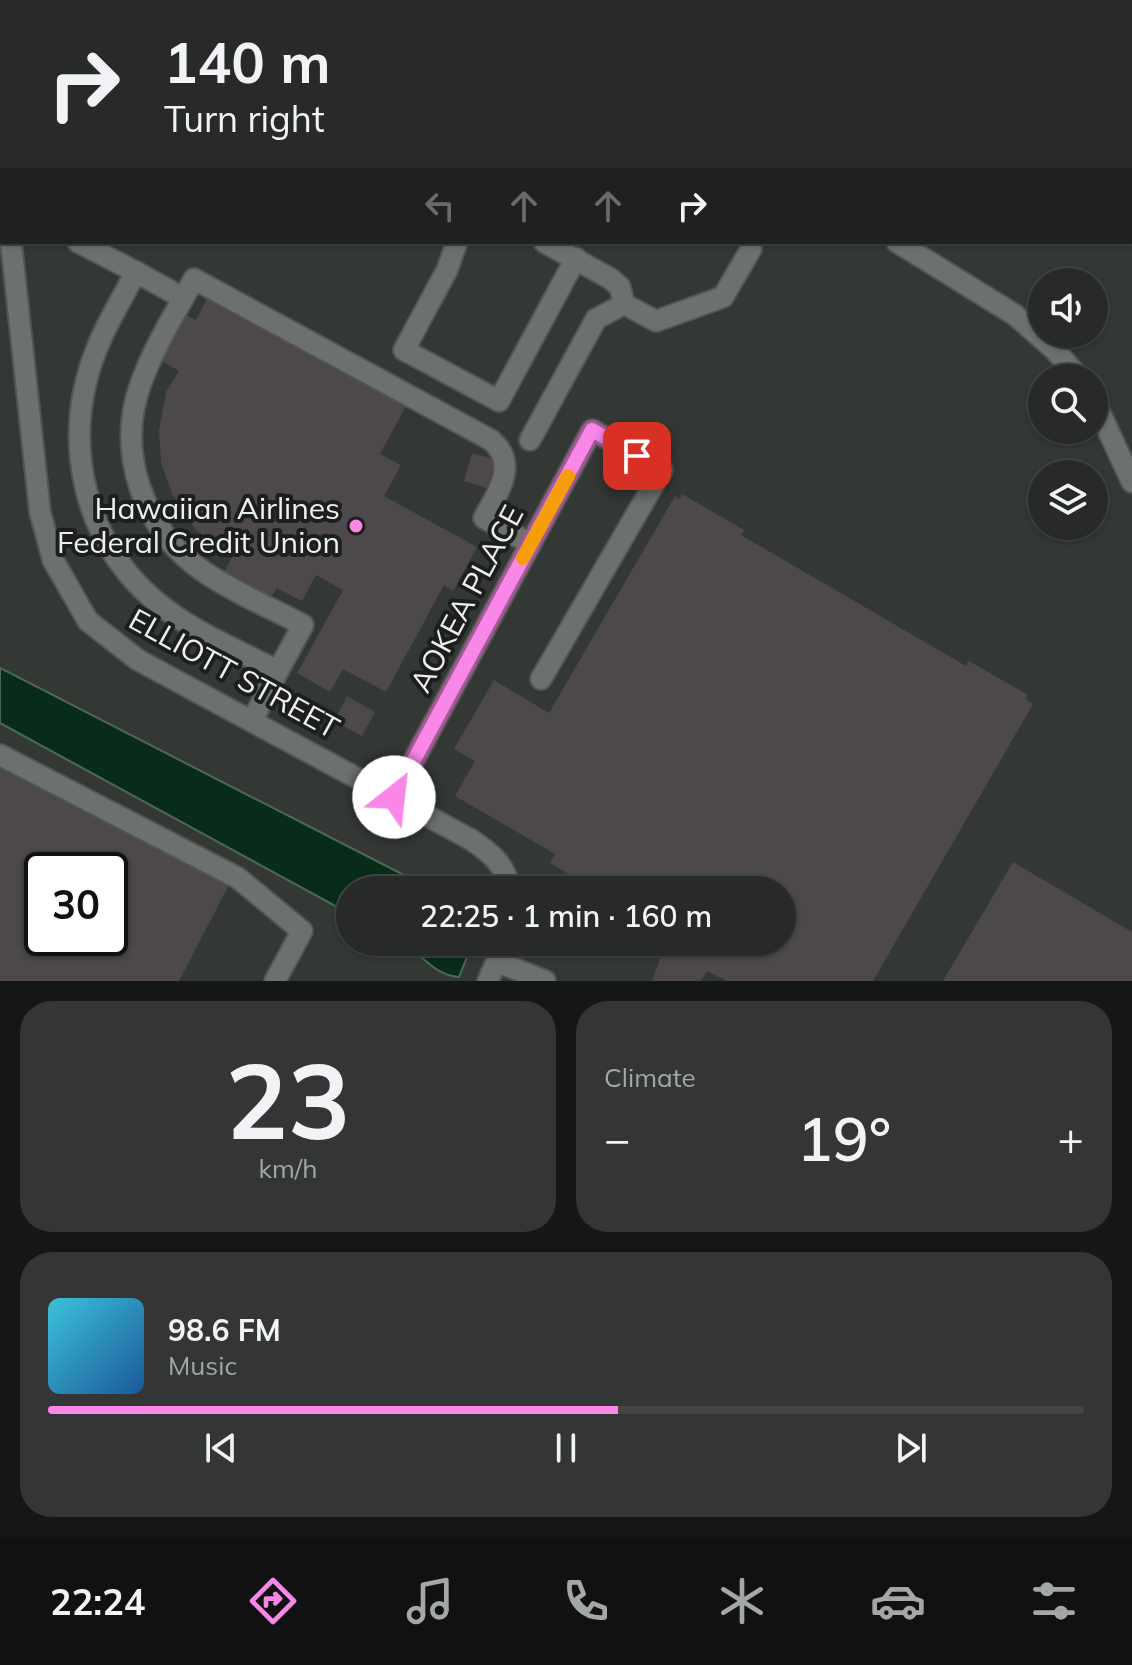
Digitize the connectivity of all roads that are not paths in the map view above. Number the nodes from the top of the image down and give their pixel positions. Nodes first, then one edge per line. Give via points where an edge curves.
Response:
1 (11, 244) edge
2 (82, 244) edge
3 (456, 244) edge
4 (548, 244) edge
5 (900, 244) edge
6 (751, 249) dead end
7 (576, 258) junction
8 (136, 272) junction
9 (183, 298) junction
10 (624, 304) junction
11 (1067, 364) edge
12 (1108, 430) edge
13 (530, 440) dead end
14 (1132, 482) edge
15 (531, 544) junction
16 (278, 671) junction
17 (541, 679) dead end
18 (252, 721) junction
19 (0, 755) edge
20 (394, 797) junction
21 (505, 876) edge
22 (499, 956) edge
23 (507, 956) edge
24 (275, 981) edge
25 (488, 981) edge
26 (545, 981) edge

1 - 18 street, ELLIOTT STREET via 40,512 64,584 88,621 119,649
2 - 8 street
3 - 7 street via 404,350 499,401
4 - 7 street
5 - 11 street via 1015,315
6 - 10 street via 723,297 656,321
7 - 10 street via 616,283
8 - 9 street
8 - 16 street via 98,345 82,396 79,455 91,510 117,559 152,599
9 - 15 street via 194,279 491,440 505,456 506,469 484,518
9 - 16 street via 139,386 131,433 134,467 158,526 185,557 303,625
10 - 13 street via 596,319
12 - 14 street
15 - 17 street, AOKEA PLACE via 592,430 662,470
15 - 20 street, AOKEA PLACE
16 - 18 street
18 - 20 street, ELLIOTT STREET
19 - 24 street via 238,878 292,922 302,931
20 - 21 street, ELLIOTT STREET via 493,855
22 - 25 street
23 - 26 street

